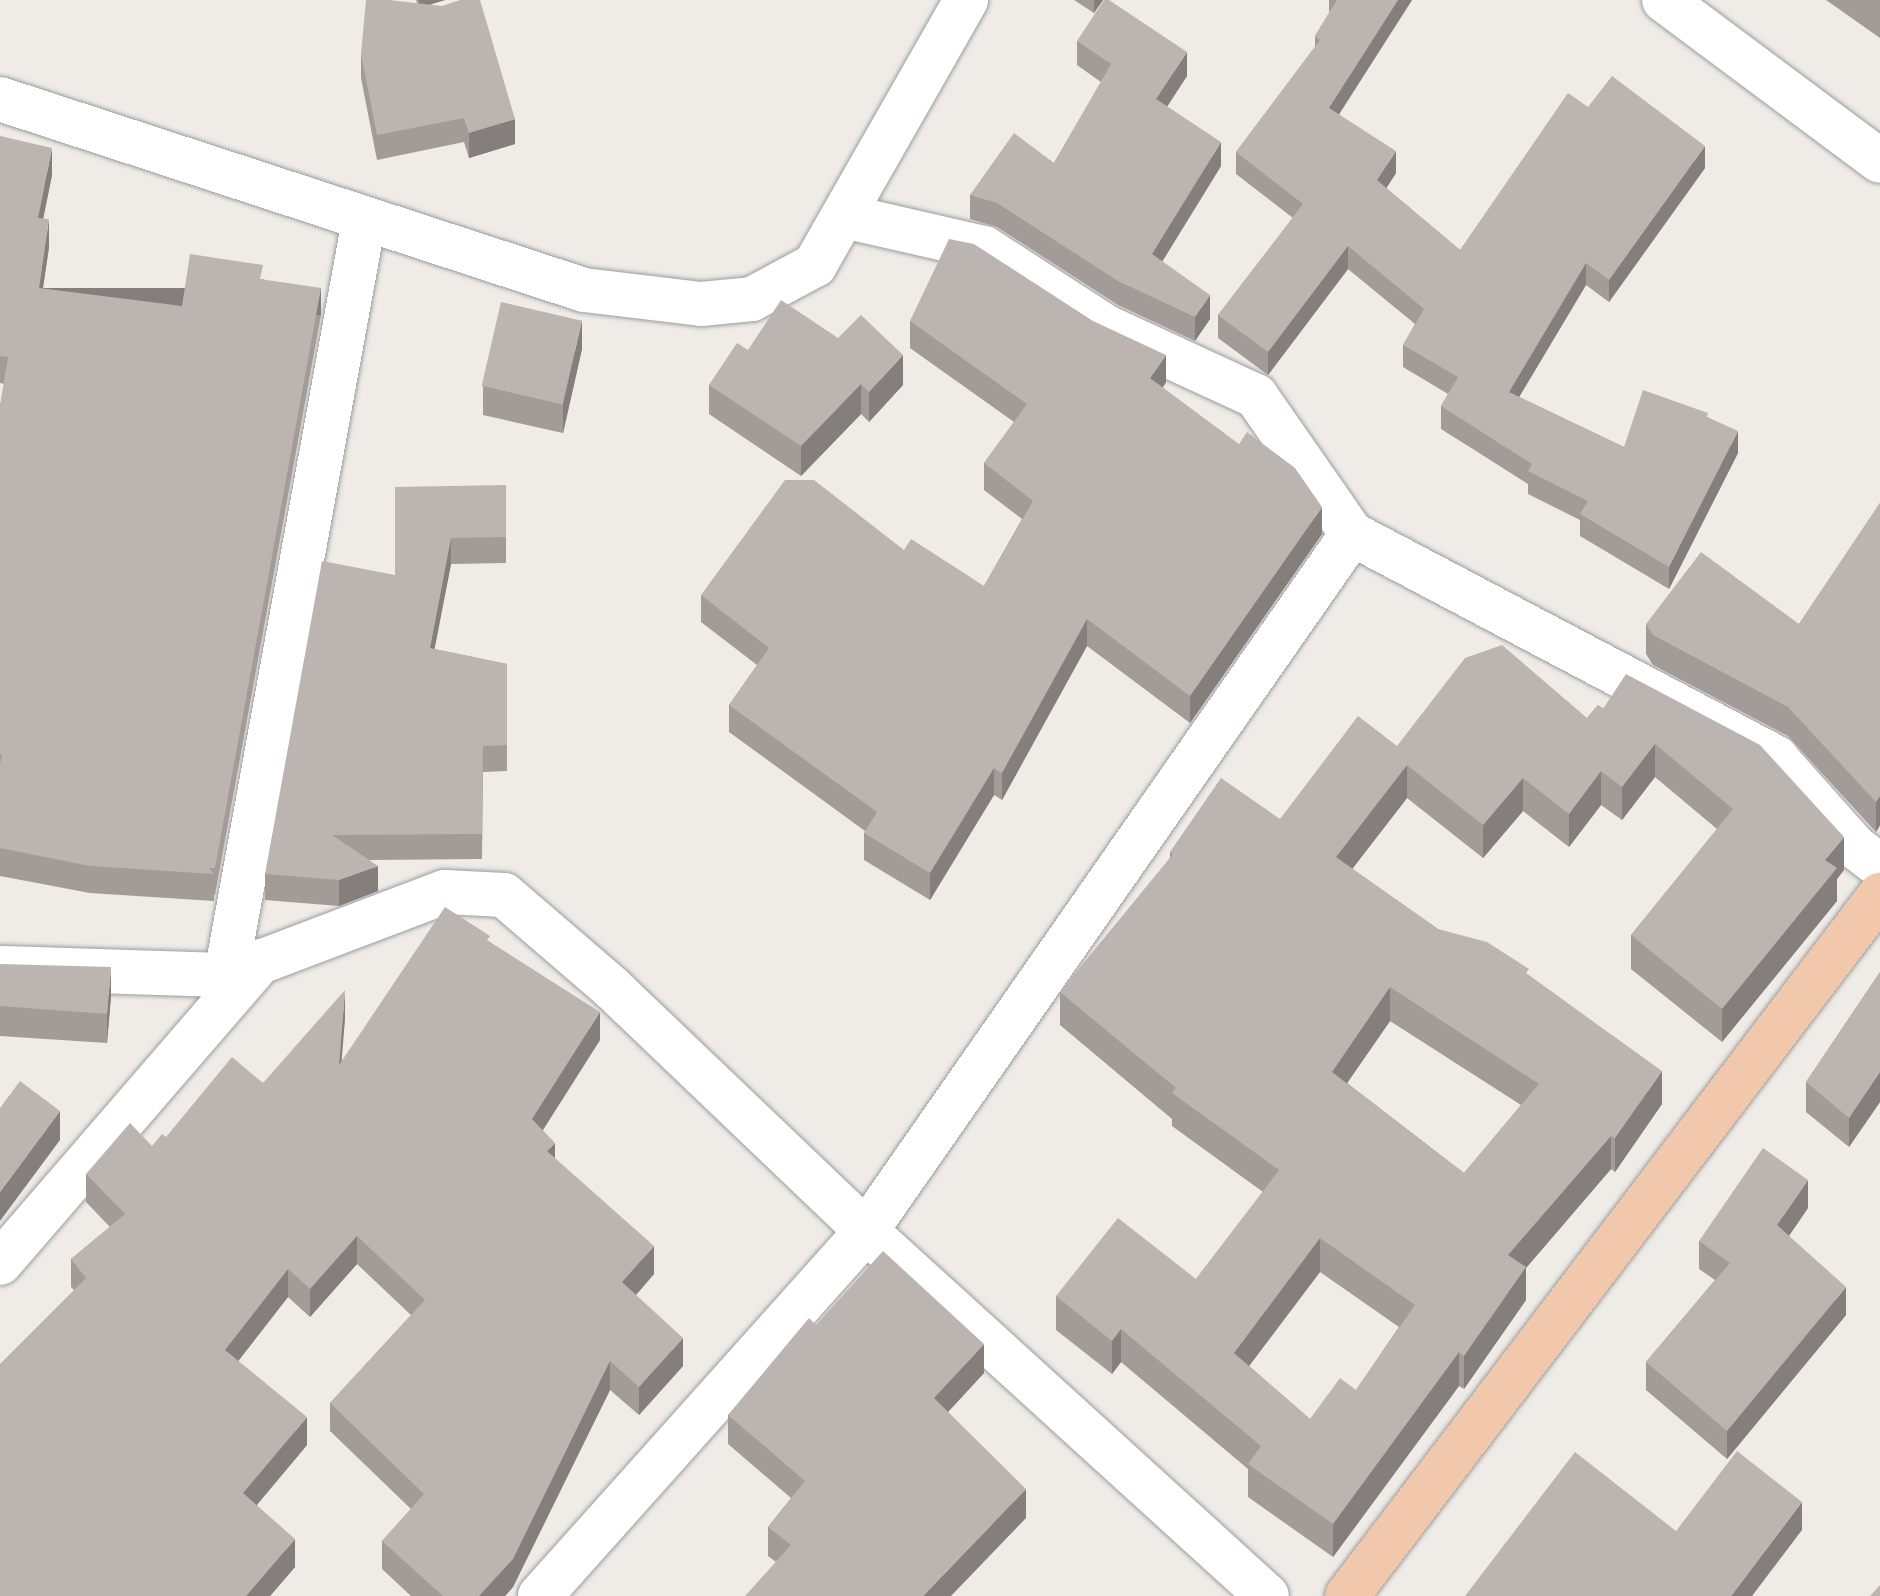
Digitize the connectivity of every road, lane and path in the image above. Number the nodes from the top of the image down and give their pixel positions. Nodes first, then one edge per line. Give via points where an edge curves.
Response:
1 (966, 0) edge
2 (1664, 0) edge
3 (0, 99) edge
4 (1880, 161) edge
5 (844, 216) junction
6 (364, 220) junction
7 (1352, 534) junction
8 (1880, 866) edge
9 (1880, 895) edge
10 (0, 968) edge
11 (244, 968) junction
12 (866, 1231) junction
13 (0, 1263) edge
14 (540, 1596) edge
15 (1267, 1596) edge
16 (1347, 1596) edge

1 - 5 street
2 - 4 street
3 - 6 street
5 - 6 street via 815,265 752,299 701,304 584,290
5 - 7 street via 984,248 1106,327 1256,396
6 - 11 street
7 - 8 street via 1776,758 1855,847
7 - 12 street
9 - 16 main road
10 - 11 street
11 - 12 street via 445,892 504,895 612,988
11 - 13 street
12 - 14 street
12 - 15 street

